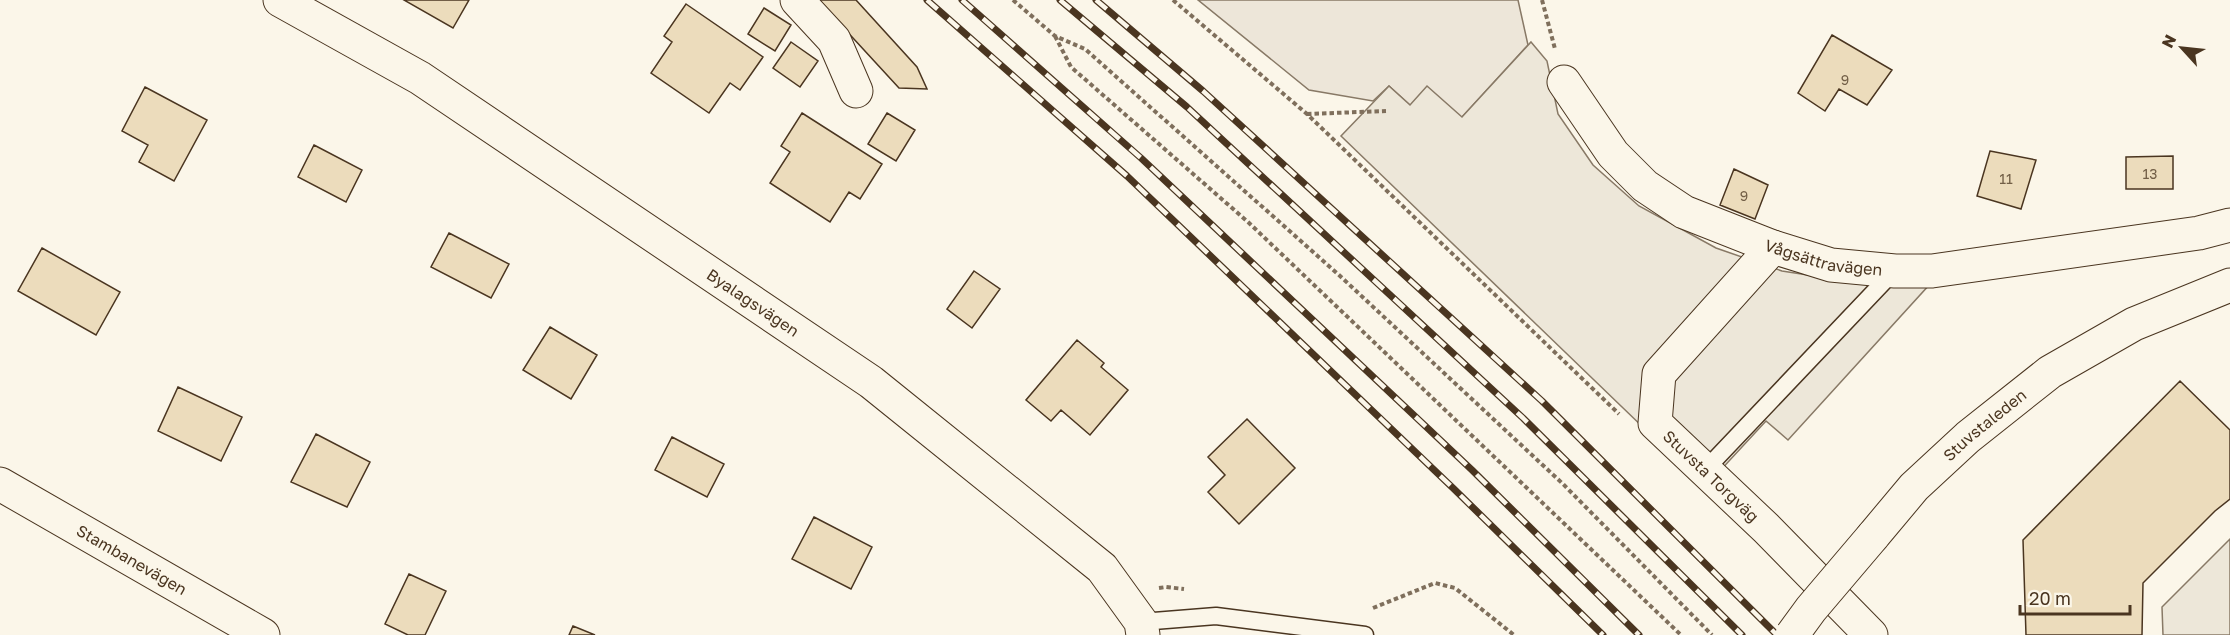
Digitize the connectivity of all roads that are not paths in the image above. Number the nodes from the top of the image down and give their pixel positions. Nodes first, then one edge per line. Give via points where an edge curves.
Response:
1 (280, 0) edge
2 (797, 0) edge
3 (324, 11) edge
4 (1564, 82) road end
5 (856, 91) dead end
6 (2230, 225) edge
7 (1773, 247) junction
8 (1895, 271) junction
9 (2230, 285) edge
10 (1705, 470) junction
11 (0, 484) edge
12 (1142, 628) edge
13 (263, 635) edge
14 (1365, 635) edge
15 (1792, 635) edge
16 (1871, 635) edge

1 - 3 street, Byalagsvägen
2 - 5 street via 834,40
3 - 12 street, Byalagsvägen via 871,382 1102,568
4 - 7 street, Vågsättravägen via 1613,154 1646,186 1684,212
6 - 8 street, Vågsättravägen via 2189,235 1974,266
7 - 8 street, Vågsättravägen via 1831,265
7 - 10 street, Stuvsta Torgväg via 1659,374 1655,423
8 - 10 lane
9 - 15 street, Stuvstaleden, bridge via 2134,324 2050,372 1968,437 1914,487
10 - 16 street, Stuvsta Torgväg
11 - 13 street, Stambanevägen
12 - 14 lane via 1216,616

